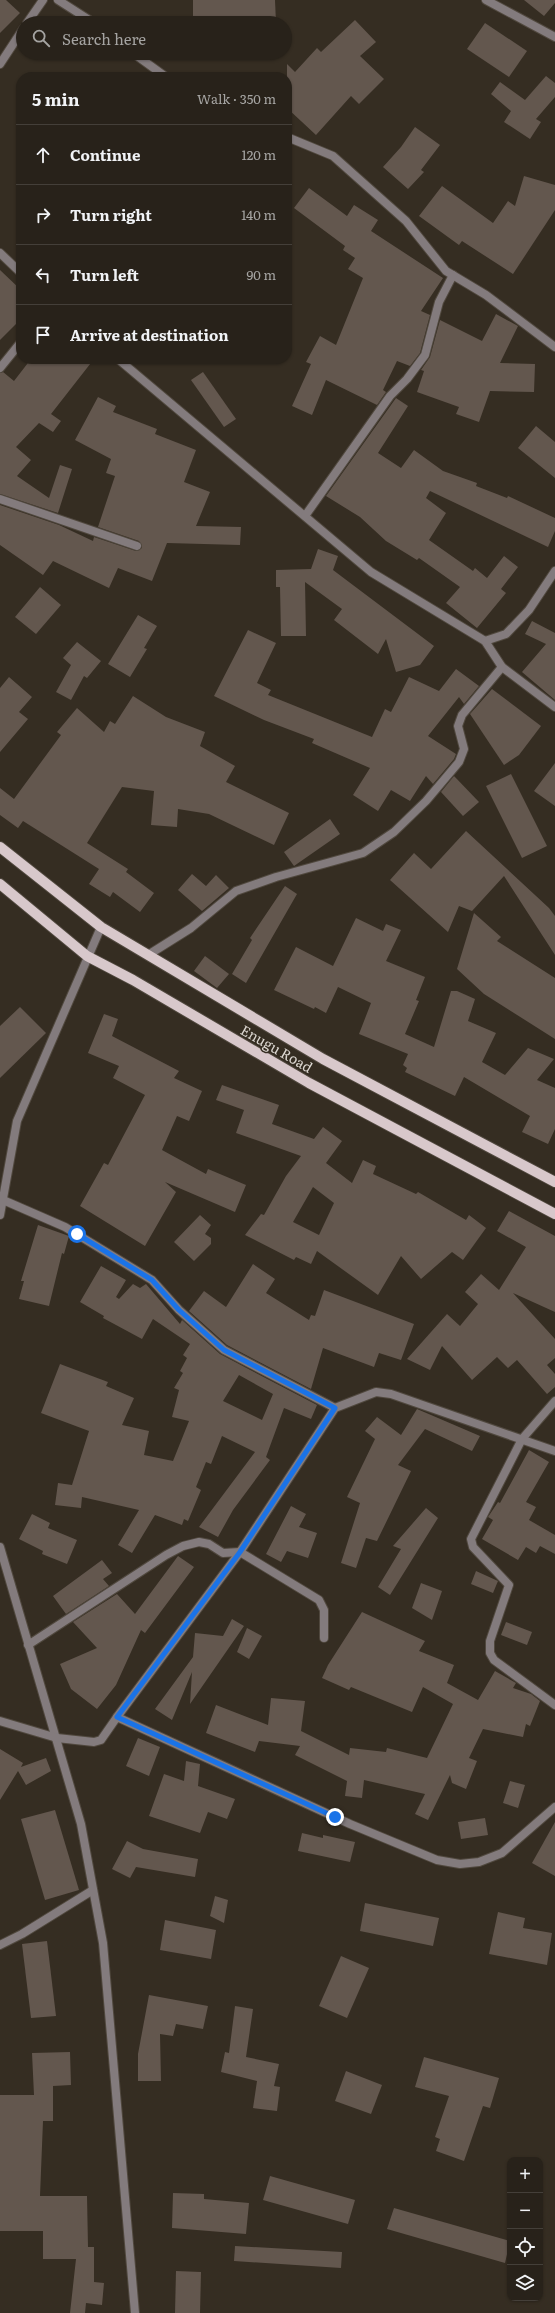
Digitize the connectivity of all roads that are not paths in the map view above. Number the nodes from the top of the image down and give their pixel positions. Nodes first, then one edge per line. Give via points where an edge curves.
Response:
1 (42, 0) edge
2 (58, 0) edge
3 (486, 0) edge
4 (32, 16) edge
5 (83, 16) edge
6 (555, 37) edge
7 (16, 40) edge
8 (143, 60) edge
9 (0, 64) edge
10 (159, 72) edge
11 (292, 139) edge
12 (0, 252) edge
13 (16, 268) edge
14 (453, 275) junction
15 (555, 347) edge
16 (16, 348) edge
17 (124, 364) edge
18 (0, 368) edge
19 (0, 500) edge
20 (305, 516) junction
21 (137, 546) dead end
22 (555, 571) edge
23 (486, 641) junction
24 (502, 667) junction
25 (555, 707) edge
26 (0, 846) edge
27 (0, 884) edge
28 (101, 927) junction
29 (148, 955) junction
30 (87, 956) junction
31 (555, 1182) edge
32 (3, 1200) junction
33 (555, 1214) edge
34 (0, 1215) edge
35 (555, 1401) edge
36 (335, 1408) junction
37 (522, 1439) junction
38 (555, 1451) edge
39 (0, 1547) edge
40 (240, 1552) junction
41 (324, 1638) dead end
42 (28, 1645) junction
43 (555, 1705) edge
44 (117, 1717) junction
45 (0, 1721) edge
46 (56, 1738) junction
47 (555, 1806) edge
48 (93, 1890) junction
49 (0, 1945) edge
50 (135, 2313) edge

1 - 4 street
2 - 5 street
3 - 6 street
7 - 9 street
8 - 10 street
11 - 14 street via 333,156 406,221 446,271
12 - 13 street
14 - 15 street via 486,295
14 - 20 street via 439,302 425,355 390,396
16 - 18 street
17 - 20 street
19 - 21 street
20 - 23 street via 371,572
22 - 23 street via 529,610 506,634
23 - 24 street
24 - 25 street
24 - 29 street via 462,716 458,726 464,749 459,762 426,801 394,832 363,853 236,891 191,928
26 - 28 main road
27 - 30 main road, Enugu Road
28 - 29 main road
28 - 30 street
29 - 31 main road via 323,1059
30 - 32 street via 17,1121
30 - 33 main road, Enugu Road via 133,980 309,1083
32 - 34 street
32 - 36 street via 65,1227 152,1280 179,1310 224,1350
35 - 37 street
36 - 37 street via 376,1392 391,1394
36 - 40 street
37 - 38 street
37 - 43 street via 471,1539 473,1547 509,1585 490,1641 490,1653 494,1660
39 - 42 street
40 - 41 street via 319,1600 324,1610
40 - 42 street via 223,1553 209,1544 199,1542 183,1546
40 - 44 street
42 - 46 street
44 - 46 street via 101,1740 94,1742
44 - 47 street via 350,1824 437,1860 460,1864 479,1862 502,1853
45 - 46 street
46 - 48 street via 81,1824
48 - 49 street
48 - 50 street via 103,1943

